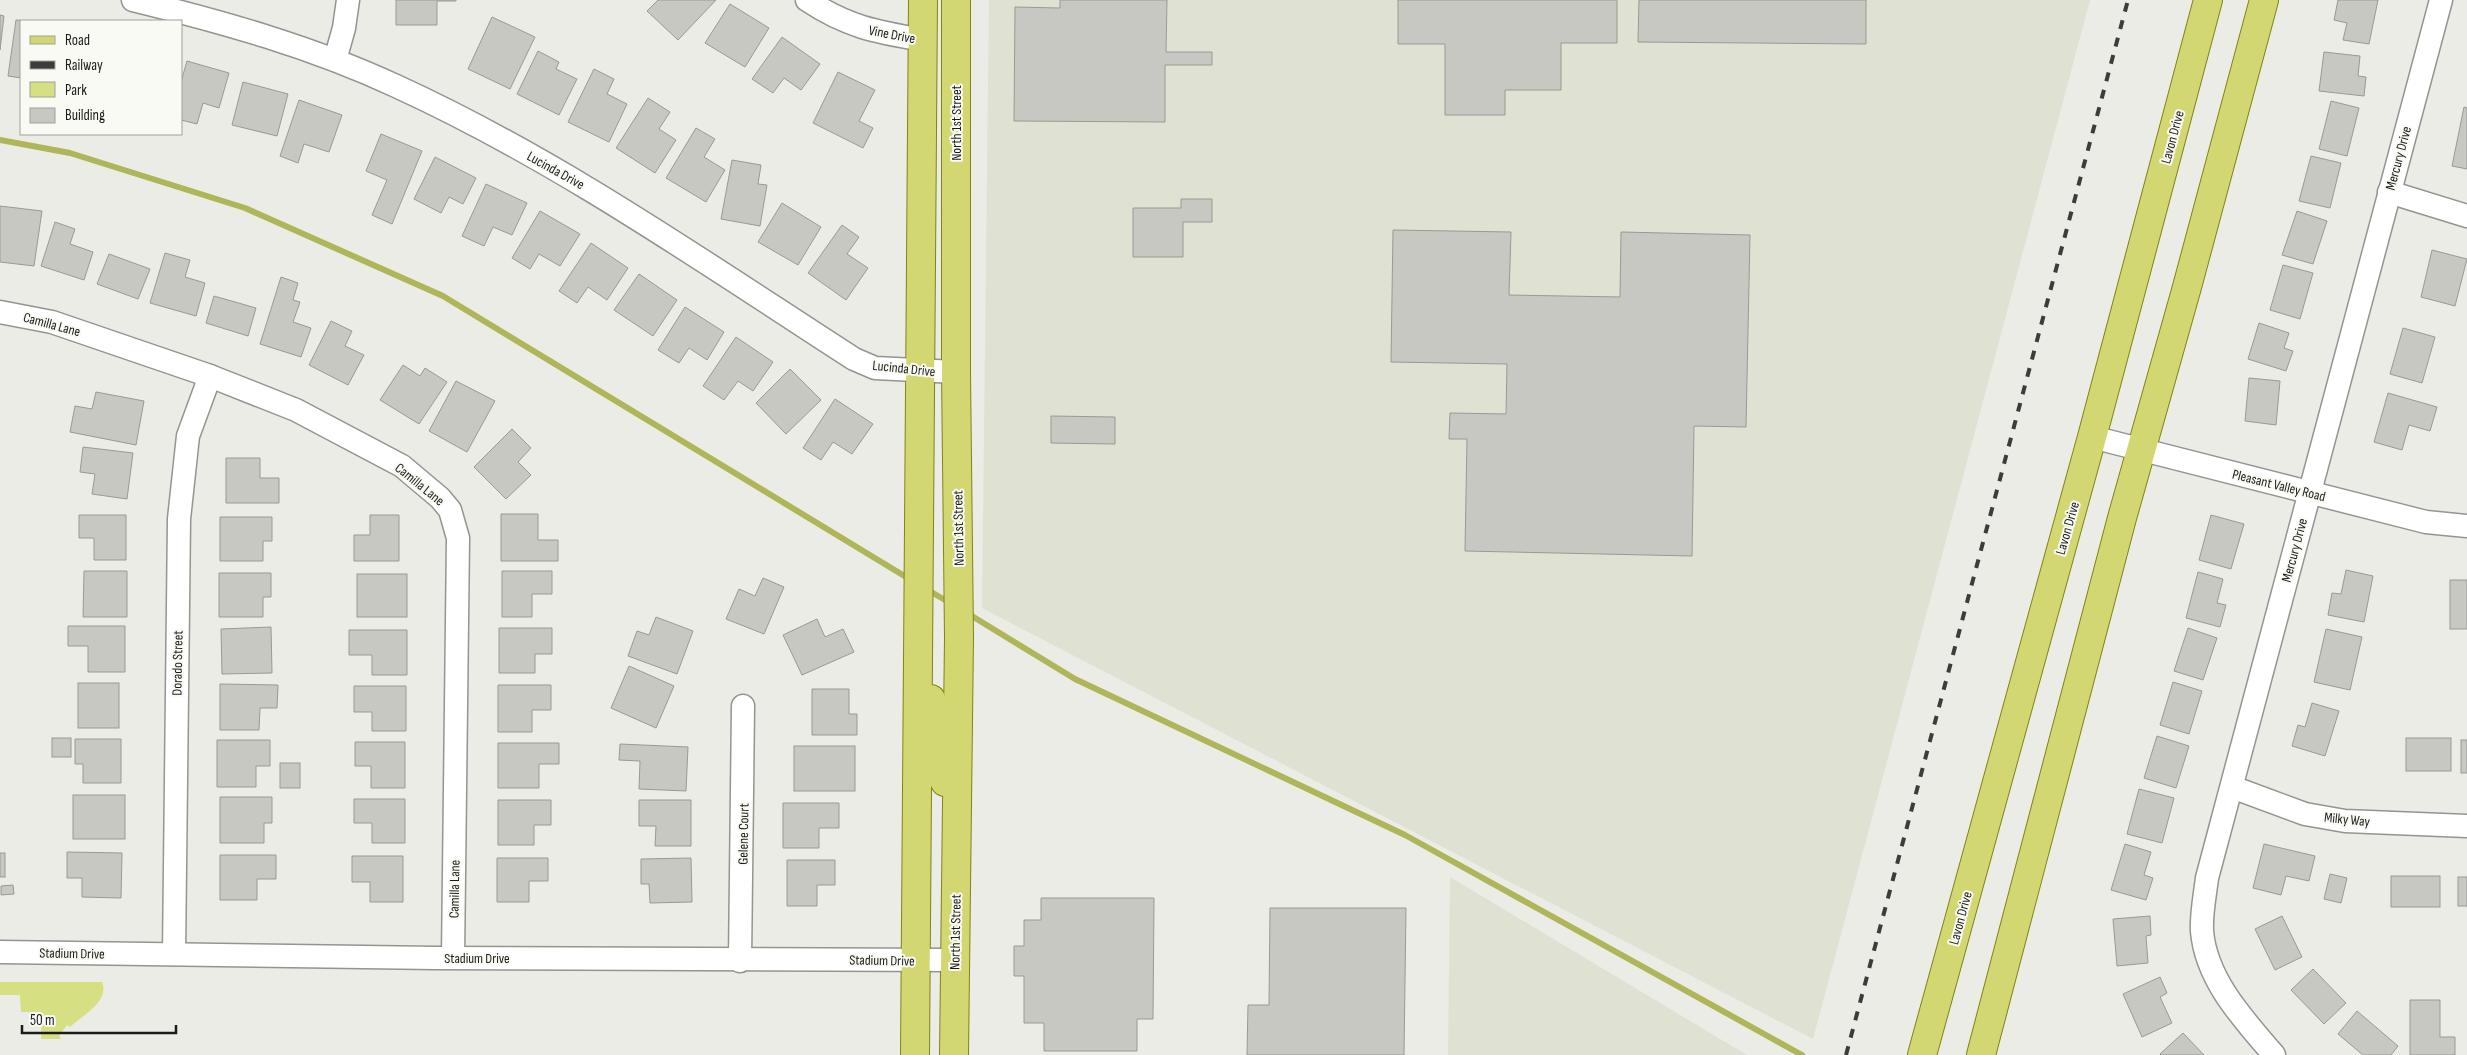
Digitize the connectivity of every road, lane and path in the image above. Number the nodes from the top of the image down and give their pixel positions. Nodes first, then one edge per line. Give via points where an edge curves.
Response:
1 (133, 0) edge
2 (348, 0) edge
3 (807, 0) edge
4 (923, 0) edge
5 (956, 0) edge
6 (2208, 0) edge
7 (2264, 0) edge
8 (2441, 0) edge
9 (923, 40) junction
10 (335, 60) junction
11 (2389, 192) junction
12 (2467, 216) edge
13 (0, 312) edge
14 (920, 371) junction
15 (956, 372) junction
16 (210, 376) junction
17 (2092, 437) junction
18 (2142, 449) junction
19 (2309, 493) junction
20 (2467, 526) edge
21 (918, 621) junction
22 (743, 706) dead end
23 (2232, 788) junction
24 (956, 792) junction
25 (2467, 826) edge
26 (0, 952) edge
27 (174, 954) junction
28 (453, 957) junction
29 (954, 960) junction
30 (740, 961) junction
31 (916, 961) junction
32 (915, 1055) edge
33 (954, 1055) edge
34 (1922, 1055) edge
35 (1981, 1055) edge
36 (2274, 1055) edge

1 - 10 street, Lucinda Drive via 221,22
2 - 10 street
3 - 9 street, Vine Drive via 825,12 866,30
4 - 9 main road
5 - 15 main road, North 1st Street
6 - 17 main road, Lavon Drive
7 - 18 main road
8 - 11 street, Mercury Drive
9 - 14 main road
10 - 14 street, Lucinda Drive via 397,86 606,198 854,359 876,368
11 - 12 street
11 - 19 street, Mercury Drive
13 - 16 street, Camilla Lane via 52,322
14 - 15 street, Lucinda Drive
14 - 21 main road
15 - 24 main road, North 1st Street via 959,558
16 - 27 street, Dorado Street via 188,436 179,519
16 - 28 street, Camilla Lane via 296,410 402,466 450,510 458,538
17 - 18 street, Pleasant Valley Road
17 - 34 main road, Lavon Drive
18 - 19 street, Pleasant Valley Road
18 - 35 main road
19 - 20 street, Pleasant Valley Road via 2426,522
19 - 23 street, Mercury Drive
21 - 24 main road via 942,775
21 - 31 main road
22 - 30 street, Gelene Court
23 - 25 street, Milky Way via 2306,814 2337,820
23 - 36 street, Mercury Drive via 2207,878 2202,931 2209,962 2234,1010
24 - 29 main road, North 1st Street
26 - 27 street, Stadium Drive
27 - 28 street, Stadium Drive
28 - 30 street, Stadium Drive
29 - 31 street, Stadium Drive
29 - 33 main road, North 1st Street
30 - 31 street, Stadium Drive
31 - 32 main road

